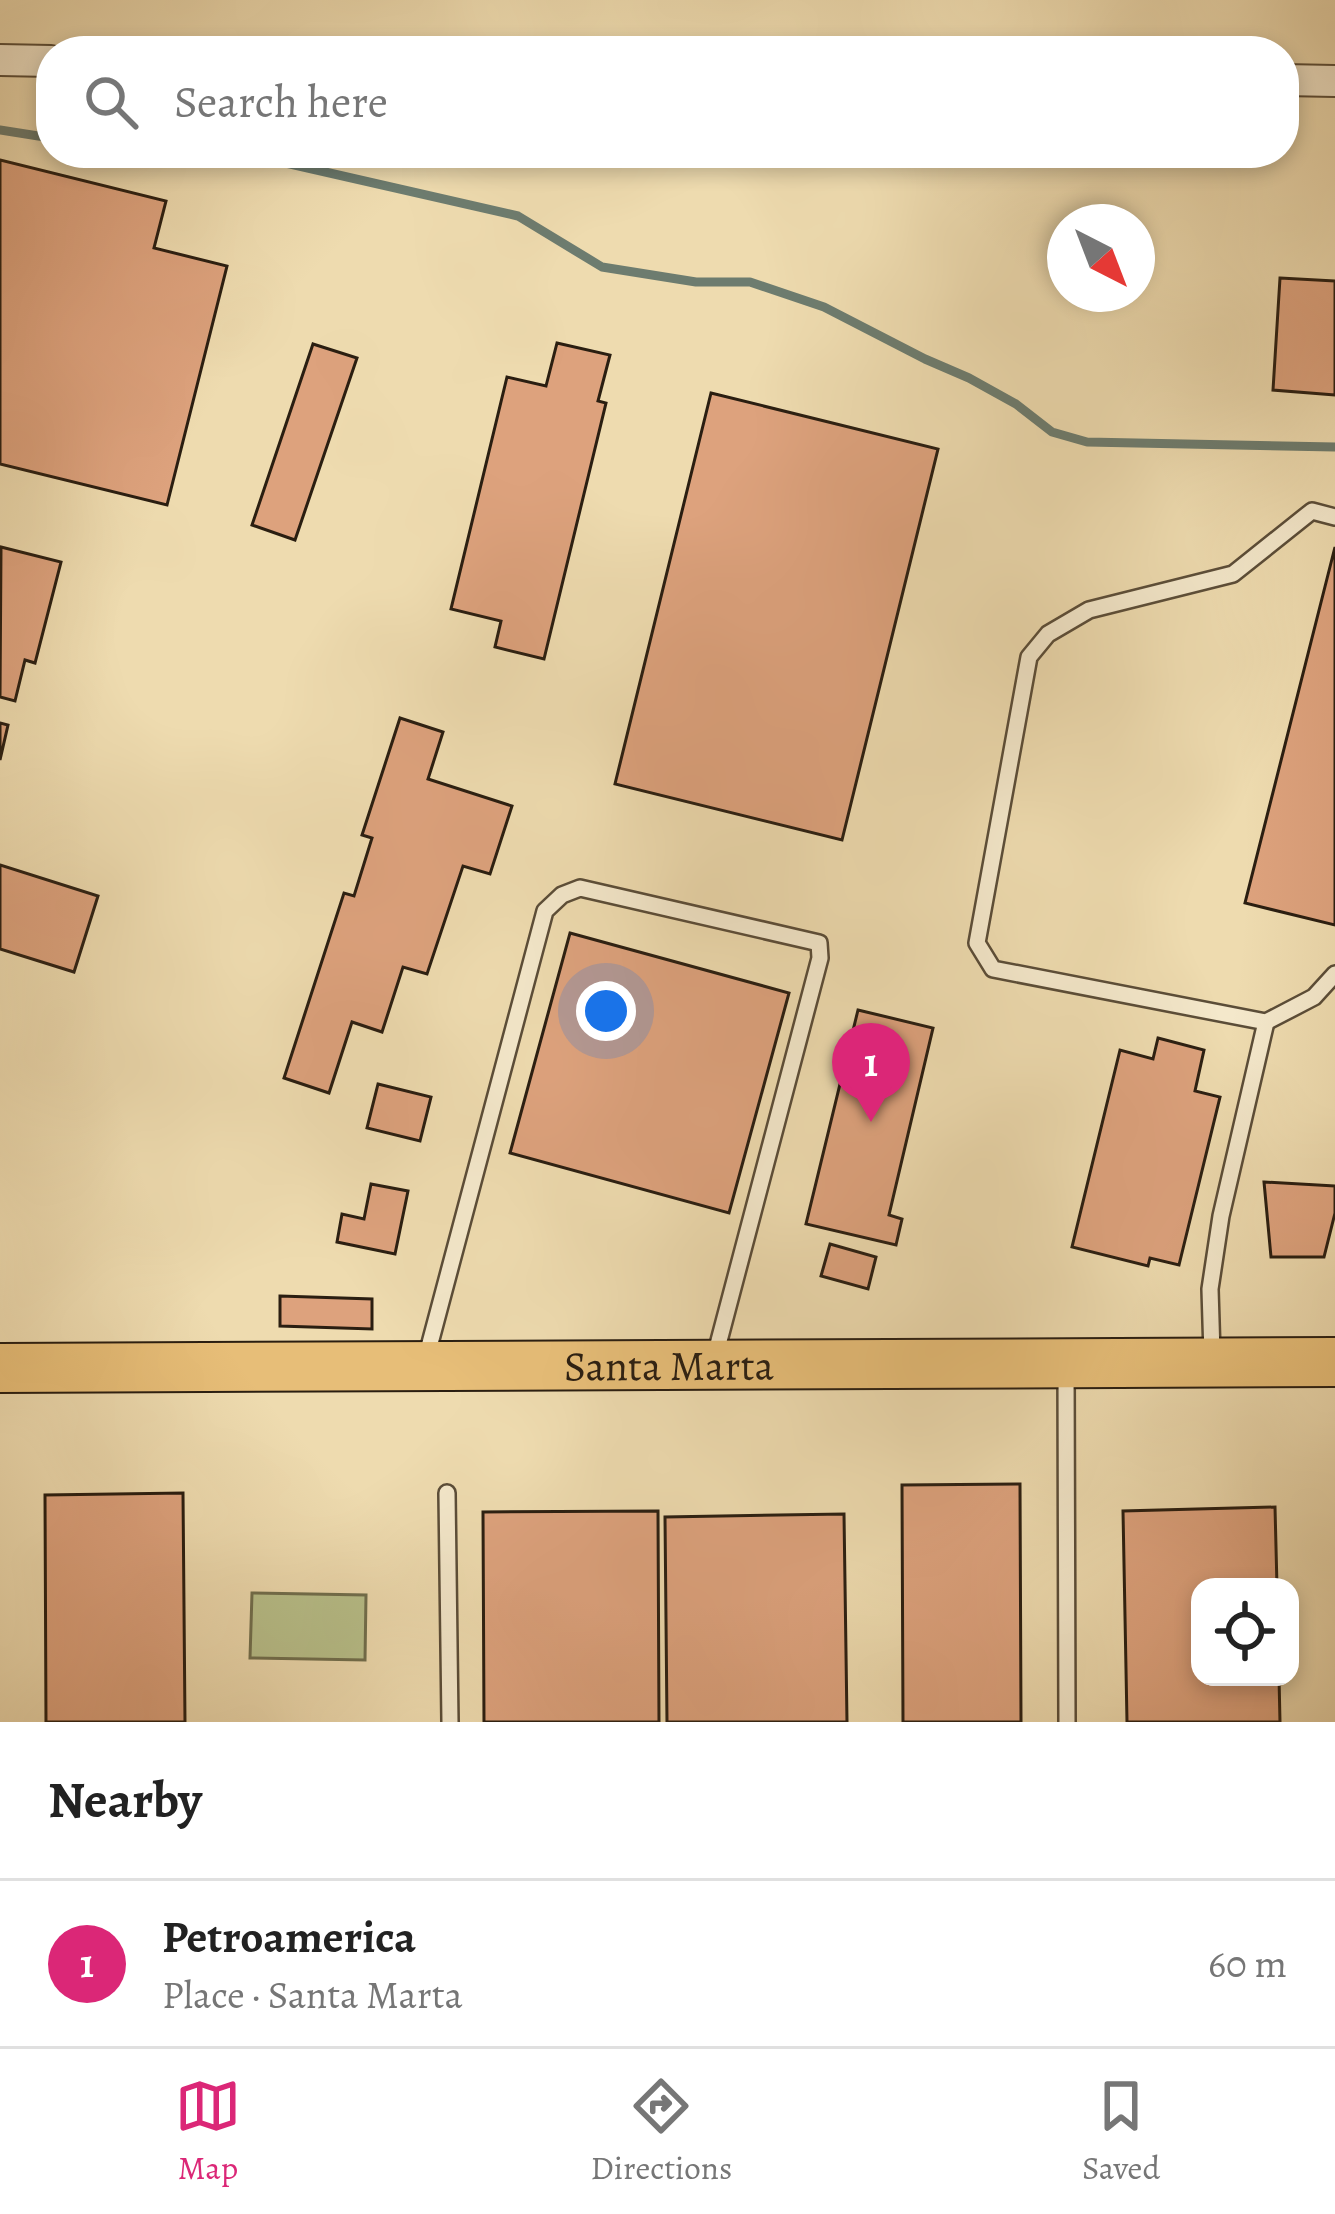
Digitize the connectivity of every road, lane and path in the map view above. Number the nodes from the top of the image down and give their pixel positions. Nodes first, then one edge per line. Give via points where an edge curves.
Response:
1 (0, 60) edge
2 (36, 61) edge
3 (1299, 80) edge
4 (1335, 81) edge
5 (1335, 518) edge
6 (1335, 974) edge
7 (1266, 1022) junction
8 (1213, 1363) junction
9 (1335, 1363) edge
10 (1066, 1364) junction
11 (713, 1365) junction
12 (424, 1366) junction
13 (0, 1367) edge
14 (447, 1492) dead end
15 (450, 1722) edge
16 (1067, 1722) edge

1 - 2 street
3 - 4 street
5 - 7 lane via 1312,512 1233,574 1089,610 1048,634 1029,657 977,943 993,969
6 - 7 lane via 1314,997
7 - 8 lane via 1221,1216 1210,1289
8 - 9 main road, Santa Marta
8 - 10 main road, Santa Marta
10 - 11 main road, Santa Marta
10 - 16 lane
11 - 12 main road, Santa Marta
11 - 12 lane via 819,943 580,888 545,911
12 - 13 main road, Santa Marta
14 - 15 lane

